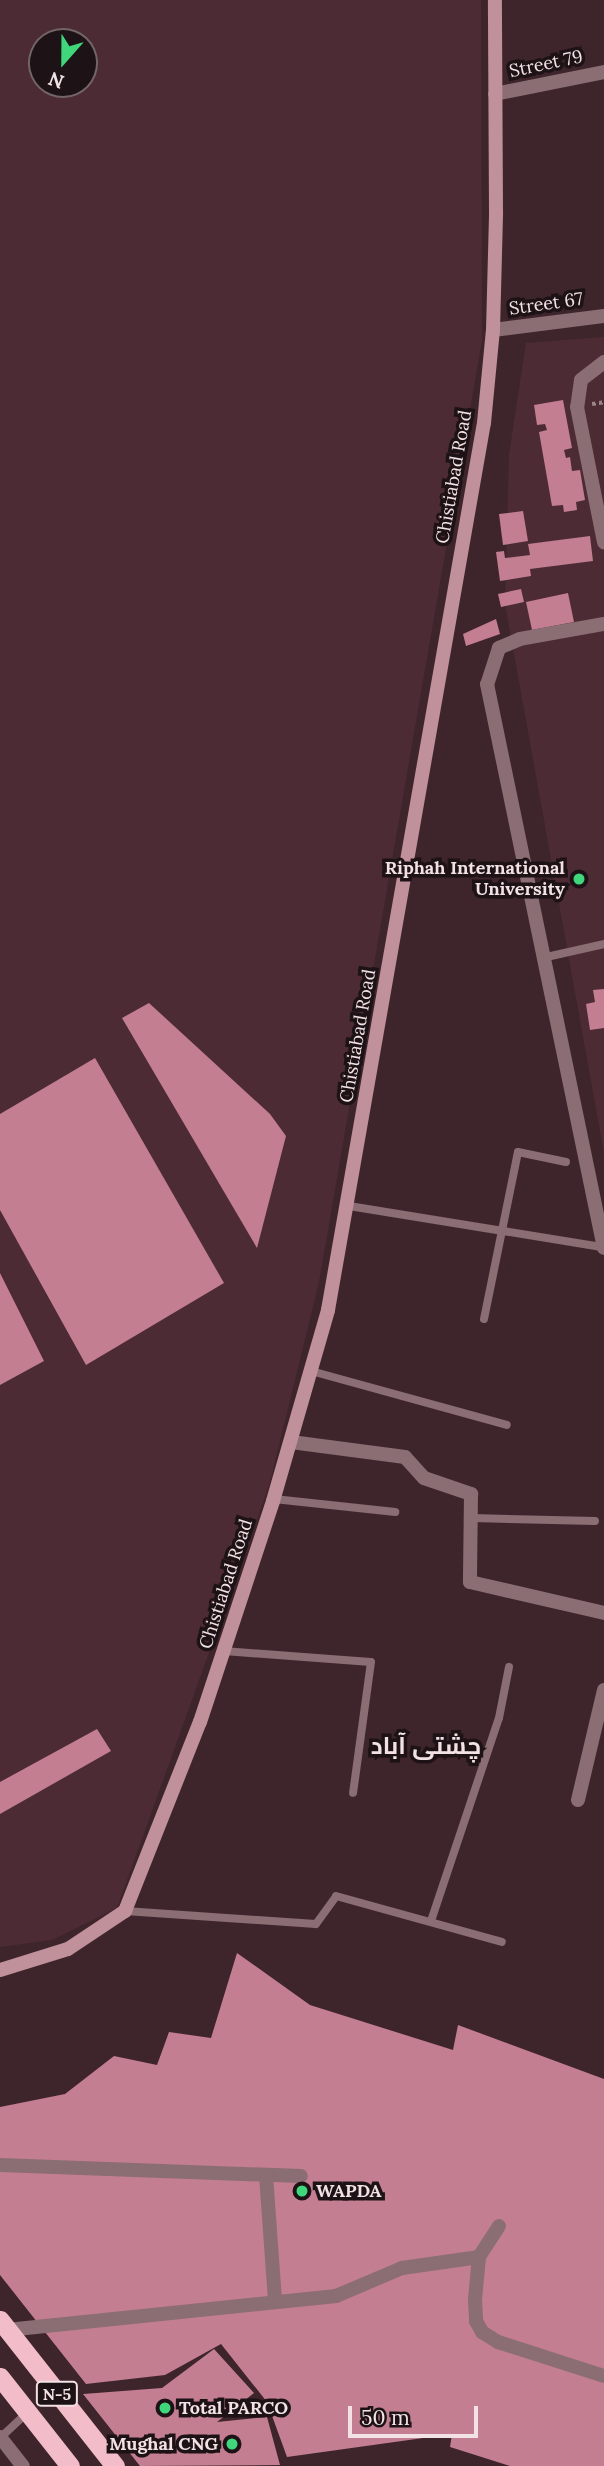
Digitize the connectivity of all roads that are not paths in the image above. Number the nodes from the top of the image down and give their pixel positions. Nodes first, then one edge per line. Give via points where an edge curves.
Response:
1 (495, 0) edge
2 (604, 72) edge
3 (495, 94) junction
4 (604, 316) edge
5 (493, 330) junction
6 (604, 362) edge
7 (604, 542) edge
8 (604, 624) edge
9 (604, 944) edge
10 (542, 958) junction
11 (566, 1162) dead end
12 (349, 1206) junction
13 (500, 1230) junction
14 (603, 1248) edge
15 (484, 1319) dead end
16 (311, 1371) junction
17 (507, 1425) dead end
18 (291, 1442) junction
19 (274, 1499) junction
20 (395, 1512) dead end
21 (472, 1518) junction
22 (595, 1521) dead end
23 (604, 1613) edge
24 (224, 1651) junction
25 (509, 1667) dead end
26 (604, 1690) edge
27 (353, 1793) dead end
28 (578, 1800) dead end
29 (125, 1911) junction
30 (431, 1921) junction
31 (502, 1942) dead end
32 (0, 1970) edge
33 (0, 2165) edge
34 (266, 2175) junction
35 (301, 2176) dead end
36 (499, 2227) dead end
37 (479, 2258) junction
38 (275, 2302) junction
39 (4, 2325) edge
40 (604, 2376) edge
41 (0, 2377) edge
42 (28, 2412) junction
43 (0, 2437) edge
44 (23, 2466) edge
45 (70, 2466) edge
46 (114, 2466) edge

1 - 3 main road, Chistiabad Road
2 - 3 street, Street 79
3 - 5 main road, Chistiabad Road
4 - 5 street, Street 67
5 - 12 main road, Chistiabad Road via 484,423
6 - 7 street via 582,380 577,407
8 - 10 street via 520,639 499,648 488,670 487,684
9 - 10 lane
10 - 14 street
11 - 13 lane via 519,1152
12 - 13 lane
12 - 16 main road, Chistiabad Road
13 - 14 lane
13 - 15 lane
16 - 17 lane
16 - 18 main road, Chistiabad Road
18 - 19 main road, Chistiabad Road
18 - 21 street via 405,1457 424,1478 471,1494
19 - 20 lane
19 - 24 main road, Chistiabad Road
21 - 22 lane
21 - 23 street via 470,1582
24 - 27 lane via 370,1662
24 - 29 main road, Chistiabad Road
25 - 30 lane via 499,1718
26 - 28 street
29 - 30 lane via 316,1924 336,1896
29 - 32 main road via 68,1949
30 - 31 lane
33 - 34 street
34 - 35 street
34 - 38 street
36 - 37 street
37 - 38 street via 402,2269 336,2296
37 - 40 street via 476,2321 482,2332 498,2342
38 - 39 street
39 - 46 highway, N-5
41 - 42 highway, N-5
42 - 43 lane
42 - 45 highway, N-5
43 - 44 street

